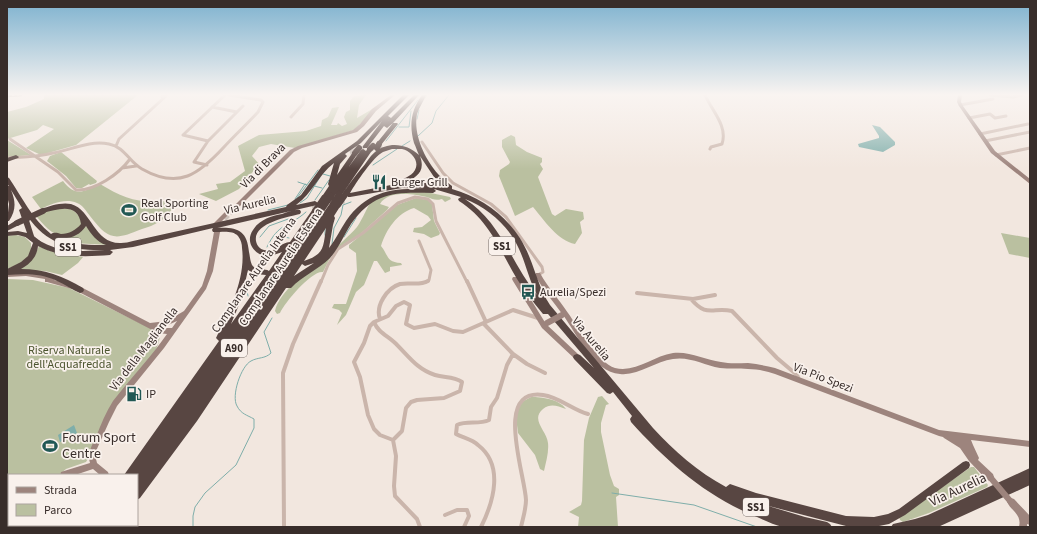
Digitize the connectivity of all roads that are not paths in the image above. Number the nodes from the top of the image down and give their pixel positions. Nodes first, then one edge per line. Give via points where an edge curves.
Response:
1 (139, 120) edge
2 (199, 120) edge
3 (228, 120) edge
4 (250, 120) edge
5 (366, 120) edge
6 (380, 120) edge
7 (382, 120) edge
8 (387, 120) edge
9 (393, 120) edge
10 (398, 120) edge
11 (413, 120) edge
12 (719, 120) edge
13 (970, 120) edge
14 (1028, 124) dead end
15 (1030, 132) edge
16 (980, 134) junction
17 (121, 136) junction
18 (10, 139) dead end
19 (208, 141) junction
20 (985, 141) junction
21 (422, 142) dead end
22 (108, 144) junction
23 (116, 146) junction
24 (396, 146) junction
25 (407, 146) junction
26 (1030, 148) edge
27 (367, 149) junction
28 (710, 149) dead end
29 (421, 153) junction
30 (51, 154) junction
31 (35, 155) junction
32 (996, 155) junction
33 (16, 157) joint
34 (7, 159) edge
35 (130, 159) junction
36 (44, 162) junction
37 (207, 165) junction
38 (137, 167) junction
39 (121, 168) junction
40 (7, 175) edge
41 (358, 176) junction
42 (7, 179) edge
43 (1030, 182) edge
44 (9, 188) edge
45 (436, 191) junction
46 (360, 193) junction
47 (348, 196) junction
48 (473, 200) junction
49 (319, 208) junction
50 (22, 210) junction
51 (83, 217) junction
52 (7, 219) edge
53 (237, 221) junction
54 (11, 229) edge
55 (42, 229) junction
56 (215, 229) junction
57 (30, 236) junction
58 (185, 236) junction
59 (419, 241) dead end
60 (138, 243) junction
61 (37, 244) junction
62 (522, 247) junction
63 (129, 248) junction
64 (506, 254) junction
65 (246, 259) junction
66 (305, 263) dead end
67 (264, 272) dead end
68 (7, 273) edge
69 (538, 275) junction
70 (7, 278) edge
71 (515, 279) joint
72 (80, 290) junction
73 (637, 292) dead end
74 (715, 295) dead end
75 (691, 299) junction
76 (528, 306) junction
77 (188, 310) junction
78 (519, 311) junction
79 (563, 314) junction
80 (539, 318) junction
81 (380, 319) junction
82 (374, 322) junction
83 (166, 323) junction
84 (485, 323) junction
85 (545, 324) junction
86 (151, 325) junction
87 (174, 330) junction
88 (160, 331) junction
89 (162, 346) junction
90 (238, 354) junction
91 (513, 354) junction
92 (577, 357) joint
93 (608, 368) joint
94 (546, 373) dead end
95 (799, 381) junction
96 (610, 390) junction
97 (182, 398) junction
98 (588, 414) dead end
99 (938, 433) junction
100 (963, 437) junction
101 (978, 439) junction
102 (393, 440) junction
103 (1030, 444) edge
104 (966, 447) junction
105 (94, 464) junction
106 (966, 465) junction
107 (980, 467) junction
108 (692, 470) junction
109 (1030, 473) edge
110 (67, 474) edge
111 (104, 474) edge
112 (130, 474) edge
113 (137, 474) edge
114 (1030, 480) edge
115 (138, 485) edge
116 (138, 495) edge
117 (1020, 512) junction
118 (445, 515) dead end
119 (1030, 521) edge
120 (284, 527) edge
121 (420, 527) edge
122 (464, 527) edge
123 (481, 527) edge
124 (521, 527) edge
125 (799, 527) edge
126 (827, 527) edge
127 (896, 527) edge
128 (928, 527) edge
129 (1023, 527) edge

1 - 17 street
2 - 19 street via 183,135
3 - 19 street
4 - 37 street
5 - 56 street, Via di Brava via 355,131 294,150
6 - 53 highway via 359,142 322,169 305,195 296,203
7 - 27 highway
8 - 27 highway, A90
9 - 27 highway, A90
10 - 27 highway, Complanare Aurelia Esterna
11 - 29 highway via 415,139
12 - 28 street via 725,134 722,144
13 - 16 street
14 - 16 street
15 - 20 street
16 - 20 street
17 - 22 street
17 - 23 street
18 - 31 street
19 - 37 street via 194,162
20 - 32 street
21 - 69 street via 452,183 491,204 506,217 543,268 542,273
22 - 23 street
22 - 30 street via 80,145
23 - 35 street via 124,150
24 - 25 highway
24 - 27 highway
24 - 41 highway via 377,153
25 - 29 highway
25 - 46 highway via 419,161 420,168 415,175 404,182
26 - 32 street
27 - 41 highway, Complanare Aurelia Esterna
27 - 49 highway, A90, bridge
27 - 49 highway, A90, bridge via 339,194
29 - 48 highway via 442,183
30 - 31 street
30 - 36 street
31 - 33 street
31 - 36 street
32 - 43 street
33 - 34 highway
35 - 38 street
35 - 39 street
36 - 39 street via 77,190 97,184
37 - 38 street via 194,174 176,179 158,176
38 - 39 street
40 - 44 highway
41 - 47 highway, Complanare Aurelia Esterna
42 - 44 highway, Via Aurelia / SS1
44 - 50 highway, Via Aurelia / SS1
44 - 52 highway via 13,205
44 - 55 highway, Via Aurelia / SS1
45 - 47 highway, Via Aurelia / SS1 via 418,188 396,189
45 - 64 highway, Via Aurelia / SS1 via 462,200 478,210
45 - 90 highway via 392,191 379,195 363,205 327,256 296,277 285,288
46 - 47 highway, Via Aurelia / SS1
46 - 48 highway, Via Aurelia / SS1 via 421,185 443,188
47 - 49 highway, Complanare Aurelia Esterna, bridge
48 - 62 highway, Via Aurelia / SS1 via 504,222
49 - 49 highway via 280,250 267,254 255,248 253,236 261,226 275,218
49 - 53 highway, Via Aurelia / SS1
49 - 58 highway, Via Aurelia / SS1
49 - 66 highway via 330,224 328,242 326,249 318,257
49 - 90 highway, Complanare Aurelia Esterna
49 - 97 highway, Complanare Aurelia Interna
49 - 113 highway, A90
49 - 115 highway, A90
50 - 57 highway
50 - 63 highway, Via Aurelia / SS1 via 40,234 62,245 96,251
51 - 54 highway, bridge via 77,209 69,206 55,207 42,211
51 - 55 highway via 82,227 70,235 58,236
51 - 60 highway via 102,240 116,244
53 - 56 highway, Via Aurelia / SS1
54 - 57 highway
55 - 60 highway, Via Aurelia / SS1 via 60,241 83,247 110,248
56 - 60 highway, Via Aurelia / SS1
56 - 77 street, Via della Maglianella via 208,277
57 - 61 highway, bridge
58 - 63 highway, Via Aurelia / SS1
58 - 65 highway via 222,229 235,231 246,241
59 - 81 street via 430,270 429,280 425,283 402,283 392,288 380,305
61 - 63 highway via 52,250 80,253
61 - 68 highway via 28,260
62 - 69 highway
62 - 108 highway, Via Aurelia / SS1 via 547,307 652,433
64 - 71 highway
64 - 96 highway, Via Aurelia / SS1 via 532,295
65 - 67 highway via 252,270
65 - 97 highway via 242,287 233,313 217,344
68 - 72 highway via 51,274
69 - 79 street, Via Aurelia via 545,290
70 - 72 street via 43,280
71 - 76 street, Via Aurelia
72 - 86 street
73 - 75 street
74 - 75 street
75 - 95 street via 705,311 731,310 797,376
76 - 78 street
76 - 80 street, Via Aurelia
77 - 83 street
77 - 87 street, Via della Maglianella
78 - 80 street
78 - 84 street via 508,312
79 - 85 street, bridge
79 - 93 street, Via Aurelia
80 - 85 street, Via Aurelia
81 - 82 street
81 - 84 street via 389,315 399,304 406,302 410,305 406,324 411,327 433,324 460,332 469,331
82 - 102 street via 354,366 360,376 374,429 381,436
82 - 102 street via 377,329 418,366 435,375 456,378 462,382 460,391 451,396 411,402 406,408 402,431
83 - 86 street
83 - 87 street via 172,325
84 - 91 street
84 - 120 street via 460,266 436,221 433,204 428,199 415,197 398,203 363,233 338,249 328,265 284,370
85 - 92 street, Via Aurelia
86 - 88 street
87 - 88 street
87 - 89 street, Via della Maglianella
88 - 89 street via 163,335
89 - 105 street, Via della Maglianella via 112,409 93,451
90 - 116 highway, Complanare Aurelia Esterna
91 - 94 street
91 - 123 street via 491,408 489,420 462,423 457,425 456,429 456,434 472,440 484,449 495,469 495,485
92 - 96 highway
93 - 95 street, Via Pio Spezi via 631,371 669,357 682,356 724,365 760,367
95 - 99 street, Via Pio Spezi
96 - 125 highway, Via Aurelia / SS1 via 654,443 695,478 747,509
97 - 112 highway, Complanare Aurelia Interna
98 - 124 street via 546,396 530,395 522,398 519,403 515,428 526,500
99 - 100 street, Via Pio Spezi
99 - 104 street
100 - 101 street, Via Pio Spezi
100 - 104 street
101 - 103 street, Via Pio Spezi
101 - 104 street
102 - 121 street via 396,456 395,496 417,520
104 - 106 street
104 - 107 street
105 - 110 street
105 - 111 street
106 - 107 street
106 - 108 highway via 902,512 883,520 862,522 846,521 746,496
107 - 117 street, bridge
108 - 126 highway, Via Aurelia / SS1 via 732,495 765,510
109 - 127 highway, Via Aurelia via 929,519
114 - 128 highway, Via Aurelia
117 - 119 street
117 - 129 street
118 - 122 street via 457,510 467,510 469,516

